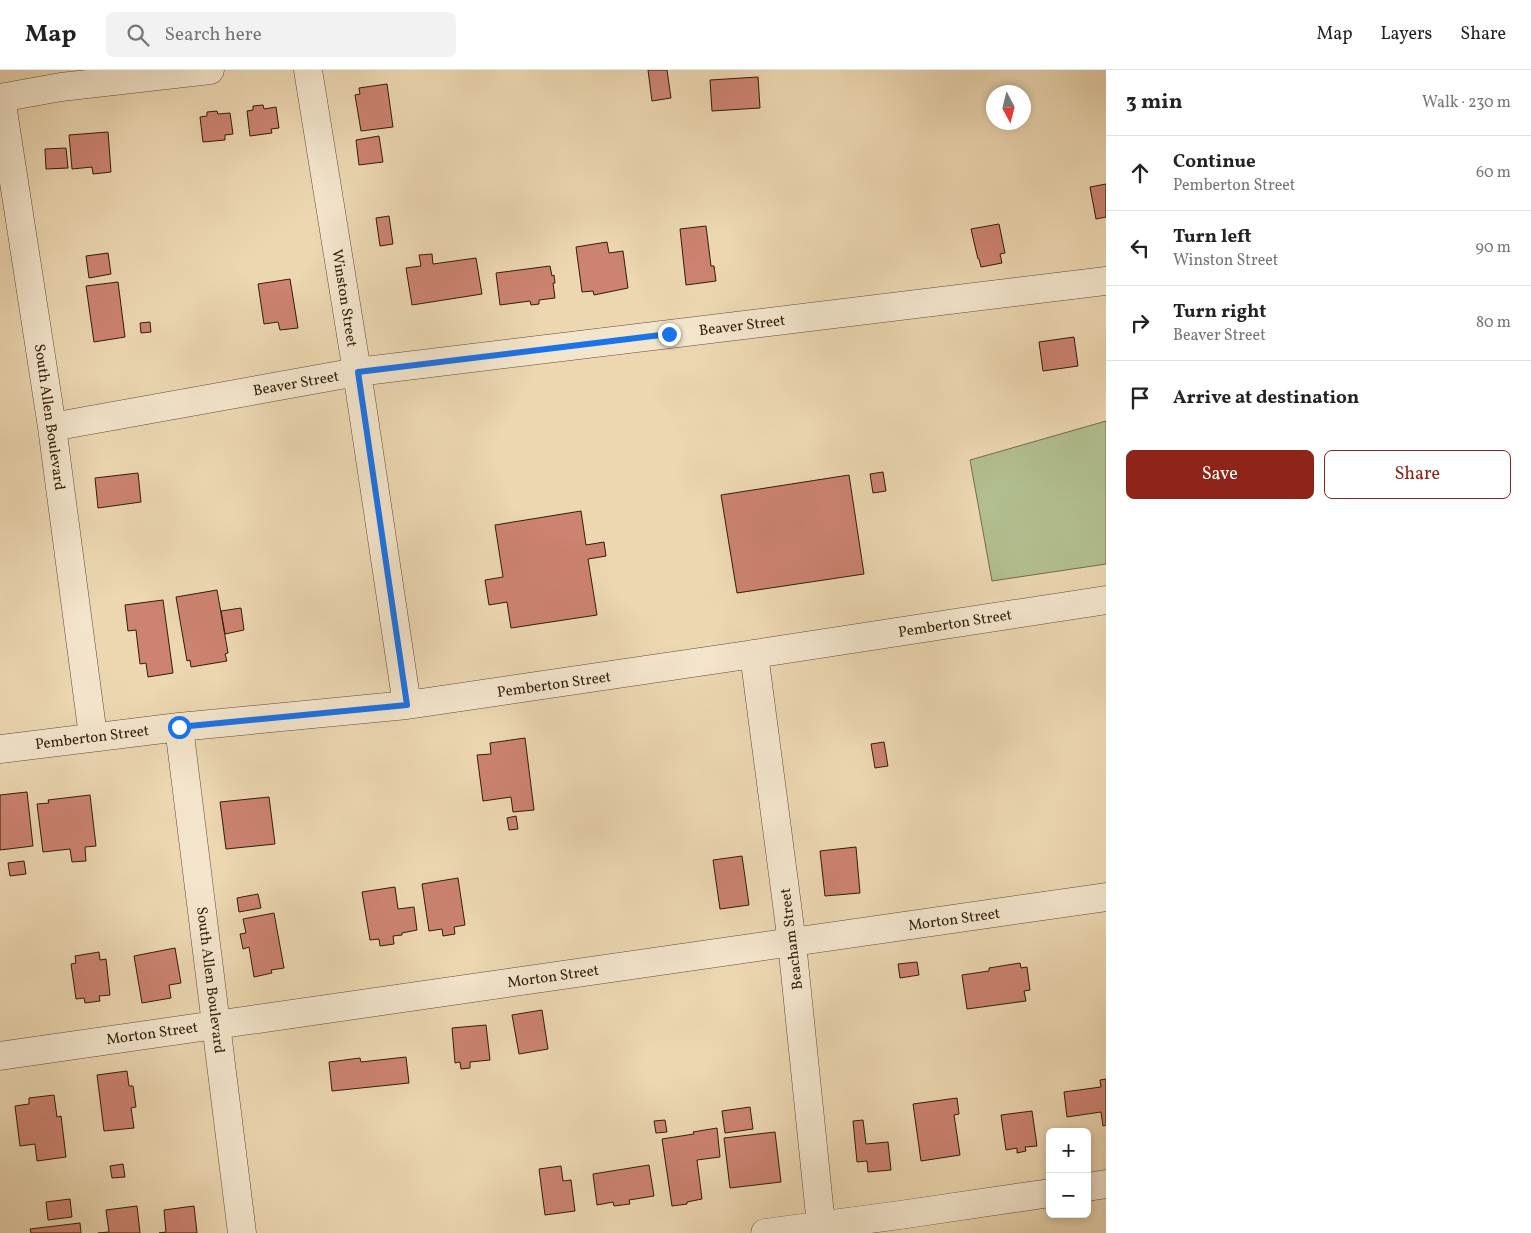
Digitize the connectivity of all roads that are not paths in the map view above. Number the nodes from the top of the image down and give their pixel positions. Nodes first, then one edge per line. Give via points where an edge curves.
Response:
1 (210, 70) edge
2 (308, 70) edge
3 (59, 79) edge
4 (0, 98) edge
5 (1106, 281) edge
6 (358, 372) junction
7 (52, 427) junction
8 (1106, 600) edge
9 (754, 654) junction
10 (407, 705) junction
11 (179, 727) junction
12 (93, 736) junction
13 (0, 749) edge
14 (1106, 897) edge
15 (792, 943) junction
16 (217, 1024) junction
17 (0, 1056) edge
18 (1106, 1184) edge
19 (1091, 1186) edge
20 (1046, 1194) edge
21 (901, 1224) edge
22 (821, 1225) junction
23 (242, 1233) edge
24 (765, 1233) edge

1 - 3 street
2 - 6 street, Winston Street
3 - 4 street
4 - 7 street, South Allen Boulevard
5 - 6 street, Beaver Street
6 - 7 street, Beaver Street
6 - 10 street, Winston Street
7 - 12 street, South Allen Boulevard
8 - 9 street, Pemberton Street
9 - 10 street, Pemberton Street
9 - 15 street, Beacham Street
10 - 11 street, Pemberton Street
11 - 12 street, Pemberton Street
11 - 16 street, South Allen Boulevard
12 - 13 street, Pemberton Street
14 - 15 street, Morton Street
15 - 16 street, Morton Street
15 - 22 street, Beacham Street
16 - 17 street, Morton Street
16 - 23 street, South Allen Boulevard
18 - 19 street
20 - 21 street
21 - 22 street
22 - 24 street

